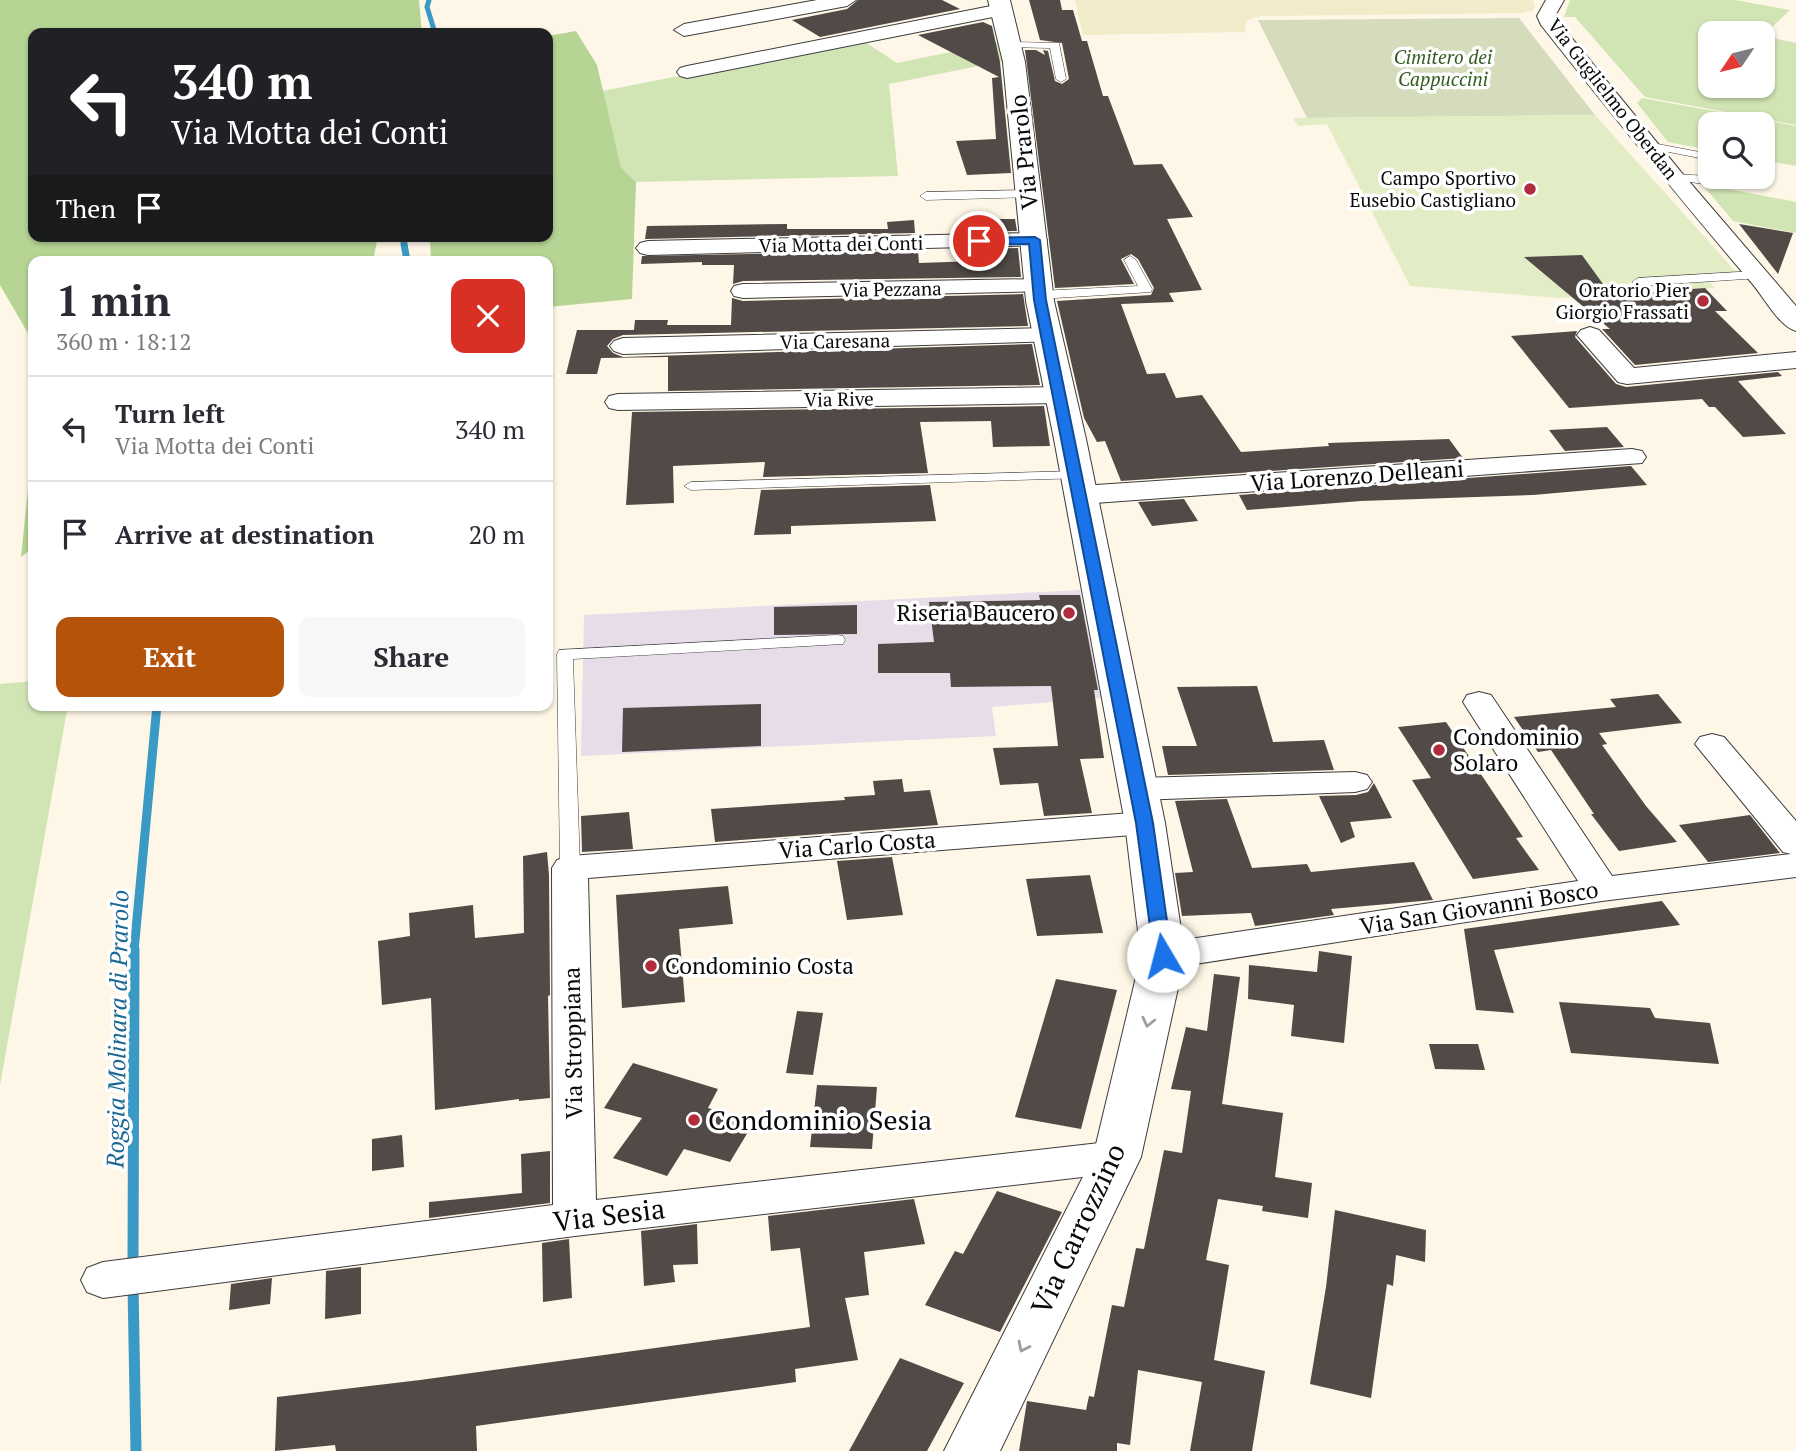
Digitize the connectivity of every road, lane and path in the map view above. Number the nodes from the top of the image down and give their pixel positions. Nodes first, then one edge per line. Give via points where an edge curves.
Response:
1 (847, 0) edge
2 (1555, 0) edge
3 (1000, 5) edge
4 (684, 30) dead end
5 (1010, 45) junction
6 (687, 72) dead end
7 (1061, 79) dead end
8 (1647, 145) junction
9 (1698, 155) edge
10 (1673, 177) junction
11 (1698, 180) edge
12 (1029, 194) junction
13 (926, 196) dead end
14 (1035, 240) junction
15 (648, 248) dead end
16 (1130, 260) dead end
17 (1638, 282) dead end
18 (1775, 287) edge
19 (1039, 290) junction
20 (743, 291) dead end
21 (1796, 323) edge
22 (1590, 335) dead end
23 (1048, 337) junction
24 (623, 346) dead end
25 (1796, 360) edge
26 (1060, 395) junction
27 (618, 402) dead end
28 (1632, 457) dead end
29 (1079, 485) junction
30 (691, 486) dead end
31 (836, 640) dead end
32 (1479, 702) dead end
33 (1712, 744) dead end
34 (1355, 782) dead end
35 (1141, 806) junction
36 (1796, 844) edge
37 (1796, 865) edge
38 (570, 868) junction
39 (1602, 889) junction
40 (1163, 956) junction
41 (1116, 1157) junction
42 (575, 1219) junction
43 (103, 1280) dead end
44 (972, 1451) edge

1 - 4 street
2 - 8 street, Via Guglielmo Oberdan via 1548,21
3 - 5 street, Via Prarolo
3 - 6 street, Via Prarolo
5 - 7 lane via 1055,45
5 - 12 street, Via Prarolo
8 - 9 lane
8 - 10 street, Via Guglielmo Oberdan
10 - 11 lane
10 - 18 street, Via Guglielmo Oberdan
12 - 13 lane
12 - 14 street, Via Prarolo
14 - 15 street, Via Motta dei Conti
14 - 19 street, Via Prarolo
16 - 19 lane via 1146,289
17 - 18 lane
18 - 21 street, Via Guglielmo Oberdan
19 - 20 street, Via Pezzana
19 - 23 street, Via Prarolo
22 - 25 street via 1627,376
23 - 24 street, Via Caresana
23 - 26 street, Via Prarolo
26 - 27 street, Via Rive
26 - 29 street, Via Prarolo
28 - 29 street, Via Lorenzo Delleani
29 - 30 lane
29 - 35 street, Via Prarolo
31 - 38 lane via 565,654
32 - 39 street
33 - 36 street
34 - 35 street, Via Carlo Costa
35 - 38 street, Via Carlo Costa
35 - 40 street, Via Prarolo
37 - 39 street, Via San Giovanni Bosco
38 - 42 street, Via Stroppiana
39 - 40 street, Via San Giovanni Bosco
40 -> 41 street, Via Carrozzino
41 - 42 street, Via Sesia
41 -> 44 street, Via Carrozzino
42 - 43 street, Via Sesia

